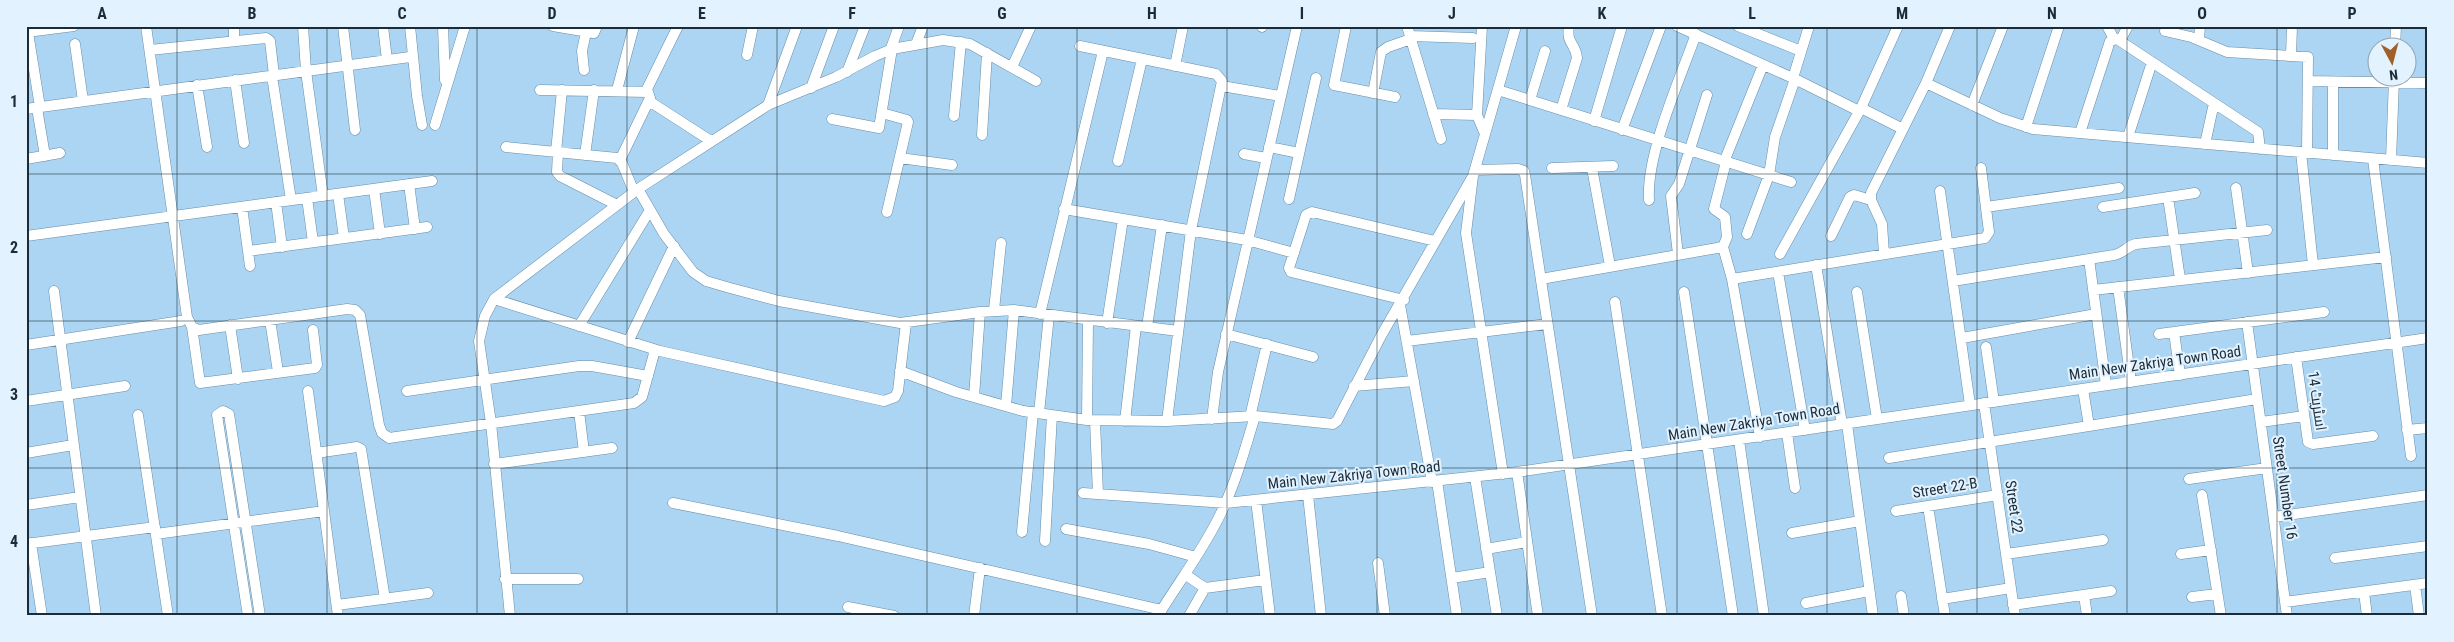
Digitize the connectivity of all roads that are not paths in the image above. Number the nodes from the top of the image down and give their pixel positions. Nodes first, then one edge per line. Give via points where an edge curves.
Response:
1 (74, 26) edge
2 (146, 26) edge
3 (234, 26) edge
4 (303, 26) edge
5 (343, 26) edge
6 (383, 26) edge
7 (410, 26) edge
8 (442, 26) edge
9 (465, 26) edge
10 (553, 26) edge
11 (597, 26) edge
12 (634, 26) edge
13 (678, 26) edge
14 (753, 26) edge
15 (797, 26) edge
16 (834, 26) edge
17 (865, 26) edge
18 (899, 26) edge
19 (923, 26) edge
20 (1031, 26) edge
21 (1183, 26) edge
22 (1297, 26) edge
23 (1346, 26) edge
24 (1482, 26) edge
25 (1516, 26) edge
26 (1569, 26) edge
27 (1622, 26) edge
28 (1661, 26) edge
29 (1678, 26) edge
30 (1738, 26) edge
31 (1809, 26) edge
32 (1898, 26) edge
33 (1950, 26) edge
34 (2003, 26) edge
35 (2059, 26) edge
36 (2107, 26) edge
37 (2128, 26) edge
38 (2200, 26) edge
39 (2292, 26) edge
40 (27, 29) edge
41 (586, 29) edge
42 (2165, 30) dead end
43 (1409, 34) edge
44 (1696, 34) junction
45 (1474, 38) dead end
46 (2117, 40) junction
47 (2199, 40) junction
48 (234, 41) junction
49 (961, 42) junction
50 (75, 44) dead end
51 (916, 44) junction
52 (1080, 46) dead end
53 (150, 50) junction
54 (891, 50) junction
55 (1103, 50) junction
56 (1545, 51) dead end
57 (1801, 51) junction
58 (987, 53) junction
59 (747, 55) dead end
60 (2291, 56) junction
61 (410, 57) dead end
62 (1142, 58) junction
63 (387, 60) junction
64 (2152, 62) junction
65 (1763, 65) junction
66 (346, 66) junction
67 (1176, 66) junction
68 (1012, 67) junction
69 (584, 70) dead end
70 (306, 71) junction
71 (847, 72) junction
72 (273, 76) junction
73 (1316, 78) dead end
74 (1794, 78) junction
75 (235, 80) junction
76 (1036, 81) dead end
77 (2366, 81) edge
78 (2308, 82) junction
79 (2333, 82) junction
80 (1926, 83) junction
81 (198, 85) junction
82 (1222, 86) junction
83 (446, 87) junction
84 (811, 88) junction
85 (2394, 88) edge
86 (540, 90) dead end
87 (562, 90) junction
88 (594, 90) junction
89 (617, 90) junction
90 (1498, 90) junction
91 (156, 91) junction
92 (1372, 92) junction
93 (1707, 95) dead end
94 (647, 96) junction
95 (1280, 96) junction
96 (1395, 97) dead end
97 (1530, 100) junction
98 (83, 101) junction
99 (2214, 103) junction
100 (768, 105) junction
101 (1972, 105) junction
102 (38, 107) junction
103 (26, 109) edge
104 (1860, 109) junction
105 (1561, 110) junction
106 (882, 113) junction
107 (1433, 114) junction
108 (1477, 115) junction
109 (954, 116) dead end
110 (832, 119) dead end
111 (1594, 121) junction
112 (422, 125) dead end
113 (435, 125) dead end
114 (1903, 128) junction
115 (2026, 128) junction
116 (355, 130) dead end
117 (1622, 130) junction
118 (2080, 133) junction
119 (982, 134) dead end
120 (1486, 134) junction
121 (2128, 137) junction
122 (1441, 139) dead end
123 (712, 141) junction
124 (1658, 141) junction
125 (244, 142) dead end
126 (2204, 144) junction
127 (506, 147) dead end
128 (1269, 147) junction
129 (207, 148) dead end
130 (2260, 149) junction
131 (1689, 151) junction
132 (557, 152) junction
133 (2304, 152) junction
134 (60, 153) dead end
135 (1299, 153) junction
136 (1244, 154) dead end
137 (585, 155) junction
138 (2333, 155) junction
139 (45, 156) junction
140 (900, 158) junction
141 (1266, 158) junction
142 (26, 159) edge
143 (2373, 159) junction
144 (620, 160) junction
145 (2391, 160) junction
146 (1118, 161) dead end
147 (1725, 162) junction
148 (2428, 163) edge
149 (952, 165) dead end
150 (1613, 166) dead end
151 (1552, 168) dead end
152 (1592, 168) junction
153 (1981, 168) dead end
154 (1474, 173) junction
155 (1768, 175) junction
156 (432, 181) dead end
157 (1791, 182) dead end
158 (409, 184) junction
159 (2119, 188) dead end
160 (2236, 188) dead end
161 (374, 189) junction
162 (636, 191) junction
163 (1940, 191) dead end
164 (2195, 193) dead end
165 (338, 194) junction
166 (323, 196) junction
167 (2168, 197) junction
168 (307, 198) junction
169 (1289, 199) dead end
170 (291, 200) junction
171 (1649, 200) dead end
172 (1871, 200) junction
173 (276, 202) junction
174 (617, 205) junction
175 (242, 207) junction
176 (1986, 207) junction
177 (2103, 207) dead end
178 (1064, 209) junction
179 (650, 210) junction
180 (887, 212) dead end
181 (174, 217) junction
182 (1123, 219) junction
183 (1162, 226) junction
184 (428, 227) dead end
185 (415, 229) junction
186 (1191, 230) junction
187 (2267, 230) dead end
188 (2242, 232) junction
189 (380, 234) junction
190 (1747, 234) dead end
191 (26, 236) edge
192 (1831, 236) dead end
193 (344, 238) junction
194 (1247, 240) junction
195 (2174, 240) junction
196 (1435, 241) junction
197 (313, 242) junction
198 (1001, 243) dead end
199 (1947, 244) junction
200 (674, 246) junction
201 (282, 247) junction
202 (1723, 247) junction
203 (248, 251) junction
204 (1294, 254) junction
205 (1678, 254) junction
206 (1780, 254) dead end
207 (1884, 254) junction
208 (2386, 257) junction
209 (2089, 259) junction
210 (1816, 265) junction
211 (250, 266) dead end
212 (1610, 266) junction
213 (2313, 266) junction
214 (1778, 272) junction
215 (2248, 273) junction
216 (1540, 279) junction
217 (1732, 279) junction
218 (2180, 279) junction
219 (1953, 282) junction
220 (2118, 287) junction
221 (2093, 290) junction
222 (54, 292) dead end
223 (1684, 292) dead end
224 (1857, 292) dead end
225 (494, 300) junction
226 (1614, 302) dead end
227 (1402, 303) junction
228 (994, 310) junction
229 (1014, 310) junction
230 (980, 312) junction
231 (2324, 312) dead end
232 (2096, 314) junction
233 (1045, 315) junction
234 (270, 320) junction
235 (181, 321) dead end
236 (1088, 321) junction
237 (1107, 322) junction
238 (2247, 322) junction
239 (906, 323) junction
240 (1547, 324) junction
241 (230, 325) junction
242 (579, 326) junction
243 (1136, 326) junction
244 (192, 327) junction
245 (1147, 327) junction
246 (313, 330) dead end
247 (1178, 331) junction
248 (1481, 332) junction
249 (2174, 332) junction
250 (1226, 334) junction
251 (2159, 334) dead end
252 (1962, 338) junction
253 (2428, 338) edge
254 (60, 339) junction
255 (1407, 341) junction
256 (628, 342) junction
257 (2396, 343) junction
258 (1267, 344) junction
259 (26, 345) edge
260 (1986, 347) dead end
261 (655, 350) junction
262 (1313, 357) dead end
263 (2296, 357) junction
264 (2252, 364) junction
265 (278, 372) junction
266 (900, 372) junction
267 (2180, 375) junction
268 (648, 376) junction
269 (238, 378) junction
270 (484, 379) junction
271 (1414, 381) junction
272 (2131, 382) junction
273 (2106, 385) junction
274 (124, 386) dead end
275 (1354, 386) junction
276 (2083, 389) junction
277 (407, 390) dead end
278 (308, 391) dead end
279 (67, 395) junction
280 (974, 397) junction
281 (2257, 399) junction
282 (26, 401) edge
283 (1989, 403) junction
284 (1970, 405) junction
285 (1006, 406) junction
286 (579, 411) junction
287 (1036, 413) junction
288 (138, 414) dead end
289 (1052, 415) junction
290 (1253, 416) junction
291 (2304, 416) junction
292 (1212, 419) junction
293 (1876, 419) junction
294 (1091, 420) junction
295 (1125, 421) junction
296 (1167, 421) junction
297 (2260, 422) junction
298 (491, 423) junction
299 (1844, 424) junction
300 (2089, 426) junction
301 (2428, 428) edge
302 (1804, 430) junction
303 (2407, 430) junction
304 (1787, 433) junction
305 (2373, 436) dead end
306 (1760, 437) junction
307 (1739, 440) junction
308 (1990, 442) junction
309 (1709, 444) junction
310 (73, 445) junction
311 (612, 448) dead end
312 (584, 452) junction
313 (26, 453) edge
314 (316, 453) junction
315 (1638, 455) junction
316 (2411, 456) dead end
317 (1889, 458) dead end
318 (494, 464) junction
319 (1569, 466) junction
320 (2267, 468) junction
321 (1517, 472) junction
322 (1503, 474) junction
323 (1476, 477) junction
324 (2189, 478) dead end
325 (1435, 481) junction
326 (1795, 488) dead end
327 (1083, 493) dead end
328 (1098, 494) junction
329 (2202, 494) dead end
330 (1308, 495) junction
331 (1998, 495) junction
332 (2428, 495) edge
333 (80, 497) junction
334 (1256, 500) junction
335 (672, 503) dead end
336 (1226, 503) junction
337 (26, 505) edge
338 (1928, 506) junction
339 (324, 511) junction
340 (1896, 511) dead end
341 (2274, 517) junction
342 (1860, 521) junction
343 (245, 522) junction
344 (233, 524) junction
345 (1066, 529) dead end
346 (155, 530) junction
347 (1022, 532) dead end
348 (1792, 533) dead end
349 (85, 536) junction
350 (2103, 540) dead end
351 (1045, 541) dead end
352 (1527, 542) junction
353 (29, 544) edge
354 (2428, 546) edge
355 (1486, 549) junction
356 (2211, 550) junction
357 (2006, 554) junction
358 (2181, 554) dead end
359 (1196, 557) junction
360 (2335, 558) dead end
361 (1378, 562) dead end
362 (980, 568) junction
363 (1490, 572) junction
364 (1186, 575) junction
365 (1452, 578) junction
366 (505, 579) junction
367 (578, 579) dead end
368 (1265, 580) junction
369 (2428, 583) edge
370 (2415, 585) junction
371 (1205, 588) junction
372 (2011, 588) junction
373 (1870, 591) junction
374 (2111, 591) dead end
375 (2364, 592) junction
376 (428, 593) dead end
377 (2217, 594) junction
378 (2084, 595) junction
379 (1901, 596) dead end
380 (2192, 598) dead end
381 (385, 599) junction
382 (1942, 599) junction
383 (2285, 602) junction
384 (1806, 603) dead end
385 (2013, 605) junction
386 (848, 607) dead end
387 (338, 610) edge
388 (1160, 613) edge
389 (42, 616) edge
390 (96, 616) edge
391 (168, 616) edge
392 (248, 616) edge
393 (260, 616) edge
394 (510, 616) edge
395 (894, 616) edge
396 (974, 616) edge
397 (1189, 616) edge
398 (1270, 616) edge
399 (1321, 616) edge
400 (1386, 616) edge
401 (1457, 616) edge
402 (1497, 616) edge
403 (1538, 616) edge
404 (1592, 616) edge
405 (1662, 616) edge
406 (1733, 616) edge
407 (1764, 616) edge
408 (1873, 616) edge
409 (1904, 616) edge
410 (1945, 616) edge
411 (2015, 616) edge
412 (2087, 616) edge
413 (2221, 616) edge
414 (2287, 616) edge
415 (2367, 616) edge
416 (2419, 616) edge

1 - 40 street
2 - 53 street
3 - 48 street
4 - 70 street
5 - 66 street
6 - 63 street
7 - 112 street
8 - 83 street
9 - 83 street
10 - 41 street
11 - 41 street via 595,32
12 - 89 street
13 - 94 street
14 - 59 street
15 - 100 street
16 - 84 street
17 - 71 street
18 - 54 street
19 - 51 street
20 - 68 street
21 - 67 street
22 - 95 street
23 - 92 street via 1333,84
24 - 108 street
25 - 90 street
26 - 105 street via 1568,39 1577,58
27 - 111 street
28 - 117 street
29 - 44 street
30 - 57 street
31 - 57 street
32 - 104 street
33 - 80 street
34 - 101 street
35 - 115 street
36 - 46 street
37 - 46 street
38 - 47 street
39 - 60 street
40 - 102 street
41 - 69 street via 582,51
42 - 47 street
43 - 45 street
43 - 92 street via 1381,52
43 - 107 street
44 - 65 street
44 - 124 street
46 - 64 street
46 - 118 street via 2110,41
47 - 60 street via 2227,52
48 - 53 street
48 - 72 street via 268,39
49 - 51 street via 943,40
49 - 58 street
49 - 109 street
50 - 98 street
51 - 54 street
52 - 55 street
53 - 91 street
54 - 71 street
54 - 106 street
55 - 62 street
55 - 178 street
56 - 97 street
57 - 74 street
58 - 68 street
58 - 119 street
60 - 78 street via 2308,57
61 - 63 street
62 - 67 street
62 - 146 street
63 - 66 street
64 - 99 street
64 - 121 street
65 - 74 street
65 - 147 street
66 - 70 street
66 - 116 street
67 - 82 street via 1216,74 1221,77
68 - 76 street
70 - 72 street
70 - 166 street
71 - 84 street
72 - 75 street
72 - 170 street
73 - 135 street
74 - 104 street
74 - 155 street via 1775,138
75 - 81 street
75 - 125 street
77 - 79 street
78 - 79 street
78 - 133 street
79 - 138 street
80 - 101 street
80 - 114 street
81 - 91 street
81 - 129 street
82 - 95 street
82 - 186 street
83 - 113 street
84 - 100 street
85 - 145 street
86 - 87 street
87 - 88 street
87 - 132 street
88 - 89 street
88 - 137 street
89 - 94 street
90 - 97 street
90 - 120 street
91 - 98 street
91 - 181 street
92 - 96 street
93 - 131 street
94 - 123 street
94 - 144 street
95 - 128 street
97 - 105 street
98 - 102 street
99 - 126 street
99 - 130 street via 2258,132
100 - 123 street
101 - 115 street
102 - 103 street
102 - 139 street
104 - 114 street
104 - 206 street
105 - 111 street
106 - 110 street via 879,128
106 - 140 street via 907,120
107 - 108 street
107 - 122 street
108 - 120 street
111 - 117 street
114 - 172 street via 1871,193
115 - 118 street
117 - 124 street
118 - 121 street
120 - 154 street
121 - 126 street
123 - 162 street
124 - 131 street
124 - 171 street via 1648,182
126 - 130 street
127 - 132 street
128 - 135 street
128 - 141 street
130 - 133 street
131 - 147 street
131 - 205 street via 1672,196
132 - 137 street
132 - 174 street via 560,176
133 - 138 street
133 - 213 street
134 - 139 street
135 - 169 street
136 - 141 street
137 - 144 street
138 - 143 street
139 - 142 street
140 - 149 street
140 - 180 street
141 - 194 street
143 - 145 street
143 - 208 street
144 - 162 street
145 - 148 street
147 - 155 street
147 - 202 street via 1714,207 1725,217 1727,237
150 - 152 street
151 - 152 street
152 - 212 street
153 - 176 street
154 - 196 street
154 - 216 street via 1524,171
154 - 248 street via 1466,233
155 - 157 street
155 - 190 street
156 - 158 street
158 - 161 street
158 - 185 street
159 - 176 street
160 - 188 street
161 - 165 street
161 - 189 street
162 - 174 street
162 - 179 street
163 - 199 street
164 - 167 street
165 - 166 street
165 - 193 street
166 - 168 street
167 - 177 street
167 - 195 street
168 - 170 street
168 - 197 street
170 - 173 street
172 - 192 street via 1856,195 1850,197
172 - 207 street via 1882,224
173 - 175 street
173 - 201 street
174 - 225 street
175 - 181 street
175 - 203 street
176 - 199 street via 1988,235
178 - 182 street
178 - 233 street
179 - 200 street
179 - 242 street
181 - 191 street
181 - 244 street via 187,317
182 - 183 street
182 - 237 street
183 - 186 street
183 - 245 street
184 - 185 street
185 - 189 street
186 - 194 street
186 - 247 street
187 - 188 street
188 - 195 street
188 - 215 street
189 - 193 street
193 - 197 street
194 - 204 street
194 - 250 street
195 - 209 street via 2132,245 2124,253
195 - 218 street
196 - 204 street via 1312,212 1306,215
196 - 227 street
197 - 201 street
198 - 228 street
199 - 207 street
199 - 219 street
200 - 239 street via 694,272 706,281 779,300
200 - 256 street
201 - 203 street
202 - 205 street
202 - 217 street
203 - 211 street
204 - 227 street via 1289,268 1291,272
205 - 212 street
207 - 210 street
208 - 213 street
208 - 257 street
209 - 219 street
209 - 221 street
210 - 214 street
210 - 299 street
212 - 216 street
213 - 215 street
214 - 217 street
214 - 302 street
215 - 218 street
216 - 240 street
217 - 306 street
218 - 220 street
219 - 252 street
220 - 221 street
220 - 272 street
221 - 232 street
222 - 254 street
223 - 309 street
224 - 293 street
225 - 242 street
225 - 270 street via 480,329
226 - 315 street
227 - 255 street
227 - 275 street
228 - 229 street
228 - 230 street
229 - 233 street
229 - 285 street
230 - 239 street
230 - 280 street
231 - 238 street
232 - 252 street
232 - 273 street
233 - 236 street
233 - 287 street
234 - 241 street
234 - 265 street
234 - 298 street via 347,309 360,315 379,425 384,437
235 - 254 street
236 - 237 street
236 - 294 street
237 - 243 street
238 - 249 street
238 - 264 street, Street Number 16
239 - 266 street
240 - 248 street
240 - 319 street
241 - 244 street via 198,330
241 - 269 street
242 - 256 street
243 - 245 street
243 - 295 street
244 - 269 street via 200,384
245 - 247 street
246 - 265 street via 317,367
247 - 296 street
248 - 255 street
248 - 322 street
249 - 251 street
249 - 267 street
250 - 258 street
250 - 292 street
252 - 284 street
253 - 257 street, Main New Zakriya Town Road
254 - 259 street
254 - 279 street
255 - 271 street
256 - 261 street
257 - 263 street, Main New Zakriya Town Road
257 - 303 street
258 - 262 street
258 - 290 street
260 - 283 street, Street 22
261 - 266 street via 884,401 895,398
261 - 268 street
263 - 264 street, Main New Zakriya Town Road
263 - 291 street, اسٹریٹ 14
264 - 267 street, Main New Zakriya Town Road
264 - 281 street, Street Number 16
265 - 269 street
266 - 280 street
267 - 272 street, Main New Zakriya Town Road
268 - 270 street via 579,366
268 - 286 street via 639,401
270 - 277 street
270 - 298 street
271 - 275 street
271 - 325 street
272 - 273 street, Main New Zakriya Town Road
273 - 276 street, Main New Zakriya Town Road
274 - 279 street
275 - 290 street via 1333,424
276 - 283 street, Main New Zakriya Town Road
276 - 300 street
278 - 314 street
279 - 282 street
279 - 310 street
280 - 285 street
281 - 297 street, Street Number 16
281 - 300 street
283 - 284 street, Main New Zakriya Town Road
283 - 308 street, Street 22
284 - 293 street, Main New Zakriya Town Road
285 - 287 street
286 - 298 street
286 - 312 street
287 - 289 street
287 - 347 street
288 - 346 street
289 - 294 street
289 - 351 street
290 - 292 street
290 - 336 street
291 - 297 street
291 - 305 street, اسٹریٹ 14 via 2310,444
292 - 296 street
293 - 299 street, Main New Zakriya Town Road
294 - 295 street
294 - 328 street
295 - 296 street
297 - 320 street, Street Number 16
298 - 318 street
299 - 302 street, Main New Zakriya Town Road
299 - 342 street
300 - 308 street
301 - 303 street
302 - 304 street, Main New Zakriya Town Road
303 - 316 street
304 - 306 street, Main New Zakriya Town Road
304 - 326 street
306 - 307 street, Main New Zakriya Town Road
307 - 309 street, Main New Zakriya Town Road
307 - 407 street
308 - 317 street
308 - 331 street, Street 22
309 - 315 street, Main New Zakriya Town Road
309 - 406 street
310 - 313 street
310 - 333 street
311 - 312 street
312 - 318 street
314 - 339 street
314 - 381 street via 361,449
315 - 319 street, Main New Zakriya Town Road
315 - 405 street
318 - 366 street
319 - 321 street, Main New Zakriya Town Road
319 - 404 street
320 - 324 street
320 - 341 street, Street Number 16
321 - 322 street, Main New Zakriya Town Road
321 - 352 street
322 - 323 street, Main New Zakriya Town Road
323 - 325 street, Main New Zakriya Town Road
323 - 355 street
325 - 330 street, Main New Zakriya Town Road
325 - 365 street
327 - 328 street, Main New Zakriya Town Road
328 - 336 street, Main New Zakriya Town Road
329 - 356 street
330 - 334 street, Main New Zakriya Town Road
330 - 399 street
331 - 338 street, Street 22-B
331 - 357 street, Street 22
332 - 341 street
333 - 337 street
333 - 349 street
334 - 336 street, Main New Zakriya Town Road
334 - 368 street
335 - 362 street
336 - 359 street
338 - 340 street, Street 22-B
338 - 382 street
339 - 343 street
339 - 387 street
341 - 383 street, Street Number 16
342 - 348 street
342 - 373 street
343 - 344 street
343 - 344 street via 229,414 223,411 217,415
343 - 393 street
344 - 346 street
344 - 392 street
345 - 359 street via 1140,542
346 - 349 street
346 - 391 street
349 - 353 street
349 - 390 street
350 - 357 street
352 - 355 street
352 - 403 street
353 - 389 street
354 - 360 street
355 - 363 street
356 - 358 street
356 - 377 street
357 - 372 street, Street 22
359 - 364 street
361 - 400 street
362 - 388 street
362 - 396 street
363 - 365 street
363 - 402 street
364 - 371 street
364 - 388 street
365 - 401 street
366 - 367 street
366 - 394 street
368 - 371 street
368 - 398 street
369 - 370 street
370 - 375 street
370 - 416 street
371 - 397 street
372 - 382 street
372 - 385 street, Street 22
373 - 384 street
373 - 408 street
374 - 378 street
375 - 383 street
375 - 415 street
376 - 381 street
377 - 380 street
377 - 413 street
378 - 385 street
378 - 412 street
379 - 409 street
381 - 387 street
382 - 410 street
383 - 414 street, Street Number 16
385 - 411 street, Street 22
386 - 395 street

